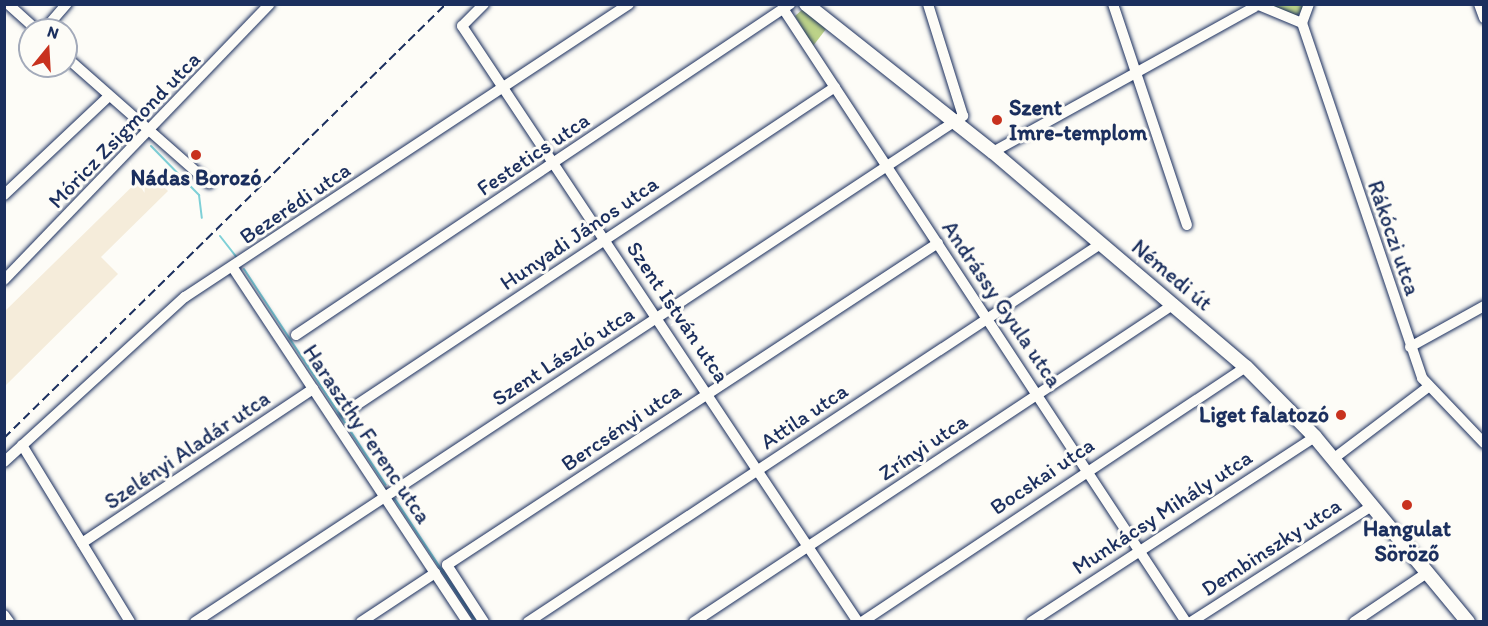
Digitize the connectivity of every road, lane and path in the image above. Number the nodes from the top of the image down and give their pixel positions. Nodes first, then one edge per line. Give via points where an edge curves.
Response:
1 (8, 4) edge
2 (67, 4) edge
3 (270, 4) edge
4 (484, 4) edge
5 (629, 4) edge
6 (806, 4) edge
7 (928, 4) edge
8 (1113, 4) edge
9 (1309, 4) edge
10 (1479, 4) edge
11 (1256, 6) edge
12 (787, 7) edge
13 (24, 18) edge
14 (55, 18) edge
15 (1484, 18) edge
16 (1302, 23) junction
17 (78, 68) edge
18 (1135, 72) junction
19 (502, 87) junction
20 (835, 87) junction
21 (108, 97) junction
22 (951, 119) junction
23 (150, 134) junction
24 (993, 152) junction
25 (555, 164) junction
26 (886, 165) junction
27 (209, 183) dead end
28 (4, 195) edge
29 (1187, 225) dead end
30 (605, 239) junction
31 (938, 243) junction
32 (1102, 243) junction
33 (233, 268) junction
34 (4, 280) edge
35 (1174, 304) junction
36 (1484, 306) edge
37 (658, 317) junction
38 (988, 317) junction
39 (296, 335) dead end
40 (1410, 347) junction
41 (1246, 367) junction
42 (1427, 388) junction
43 (313, 389) junction
44 (708, 392) junction
45 (1039, 393) junction
46 (346, 412) dead end
47 (1315, 437) junction
48 (1484, 443) edge
49 (22, 445) junction
50 (1333, 459) junction
51 (4, 462) edge
52 (1086, 469) junction
53 (758, 470) junction
54 (384, 496) junction
55 (1372, 506) junction
56 (82, 543) junction
57 (809, 546) junction
58 (1139, 550) junction
59 (1428, 572) junction
60 (435, 573) junction
61 (4, 615) edge
62 (9, 621) edge
63 (130, 621) edge
64 (195, 621) edge
65 (361, 621) edge
66 (468, 621) edge
67 (484, 621) edge
68 (528, 621) edge
69 (694, 621) edge
70 (860, 621) edge
71 (1031, 621) edge
72 (1189, 621) edge
73 (1354, 621) edge
74 (1468, 621) edge

1 - 13 street
2 - 14 street
3 - 23 street, Móricz Zsigmond utca
4 - 19 street, Szent István utca via 462,26
5 - 19 street, Bezerédi utca
6 - 22 main road, Némedi út
7 - 22 street via 964,114
8 - 18 street
9 - 16 street
10 - 15 street
11 - 16 street
11 - 18 street
12 - 20 street, Andrássy Gyula utca
12 - 25 street, Festetics utca
16 - 40 street, Rákóczi utca
17 - 21 street
18 - 24 street
18 - 29 street
19 - 25 street, Szent István utca
19 - 33 street, Bezerédi utca
20 - 26 street, Andrássy Gyula utca
20 - 30 street, Hunyadi János utca
21 - 23 street
21 - 28 street
22 - 24 main road, Némedi út
22 - 26 street, Szent László utca
23 - 27 street
23 - 34 street, Móricz Zsigmond utca
24 - 32 main road, Némedi út
25 - 30 street, Szent István utca
25 - 39 street, Festetics utca
26 - 31 street, Andrássy Gyula utca
26 - 37 street, Szent László utca
30 - 37 street, Szent István utca
30 - 46 street, Hunyadi János utca
31 - 38 street, Andrássy Gyula utca
31 - 44 street, Bercsényi utca
32 - 35 main road, Némedi út
32 - 38 street, Attila utca
33 - 43 street, Haraszthy Ferenc utca
33 - 49 street, Bezerédi utca via 148,325
35 - 41 main road, Némedi út
35 - 45 street, Zrínyi utca
36 - 40 street
37 - 44 street, Szent István utca
37 - 54 street, Szent László utca
38 - 45 street, Andrássy Gyula utca
38 - 53 street, Attila utca
40 - 42 street, Rákóczi utca
41 - 47 main road, Némedi út
41 - 52 street, Bocskai utca
42 - 48 street, Rákóczi utca
42 - 50 street
43 - 54 street, Haraszthy Ferenc utca
43 - 56 street, Szelényi Aladár utca
44 - 53 street, Szent István utca
44 - 67 street, Bercsényi utca via 447,565
45 - 52 street, Andrássy Gyula utca
45 - 57 street, Zrínyi utca
47 - 50 main road, Némedi út
47 - 58 street, Munkácsy Mihály utca
49 - 51 street, Bezerédi utca
49 - 56 street
50 - 55 main road, Némedi út
52 - 58 street, Andrássy Gyula utca
52 - 70 street, Bocskai utca
53 - 57 street, Szent István utca
53 - 68 street, Attila utca
54 - 60 street, Haraszthy Ferenc utca
54 - 64 street, Szent László utca
55 - 59 main road, Némedi út
55 - 72 street, Dembinszky utca
56 - 63 street
57 - 69 street, Zrínyi utca
57 - 70 street, Szent István utca
58 - 71 street, Munkácsy Mihály utca
58 - 72 street, Andrássy Gyula utca
59 - 73 street
59 - 74 main road, Némedi út
60 - 65 street
60 - 66 street, Haraszthy Ferenc utca
61 - 62 street

